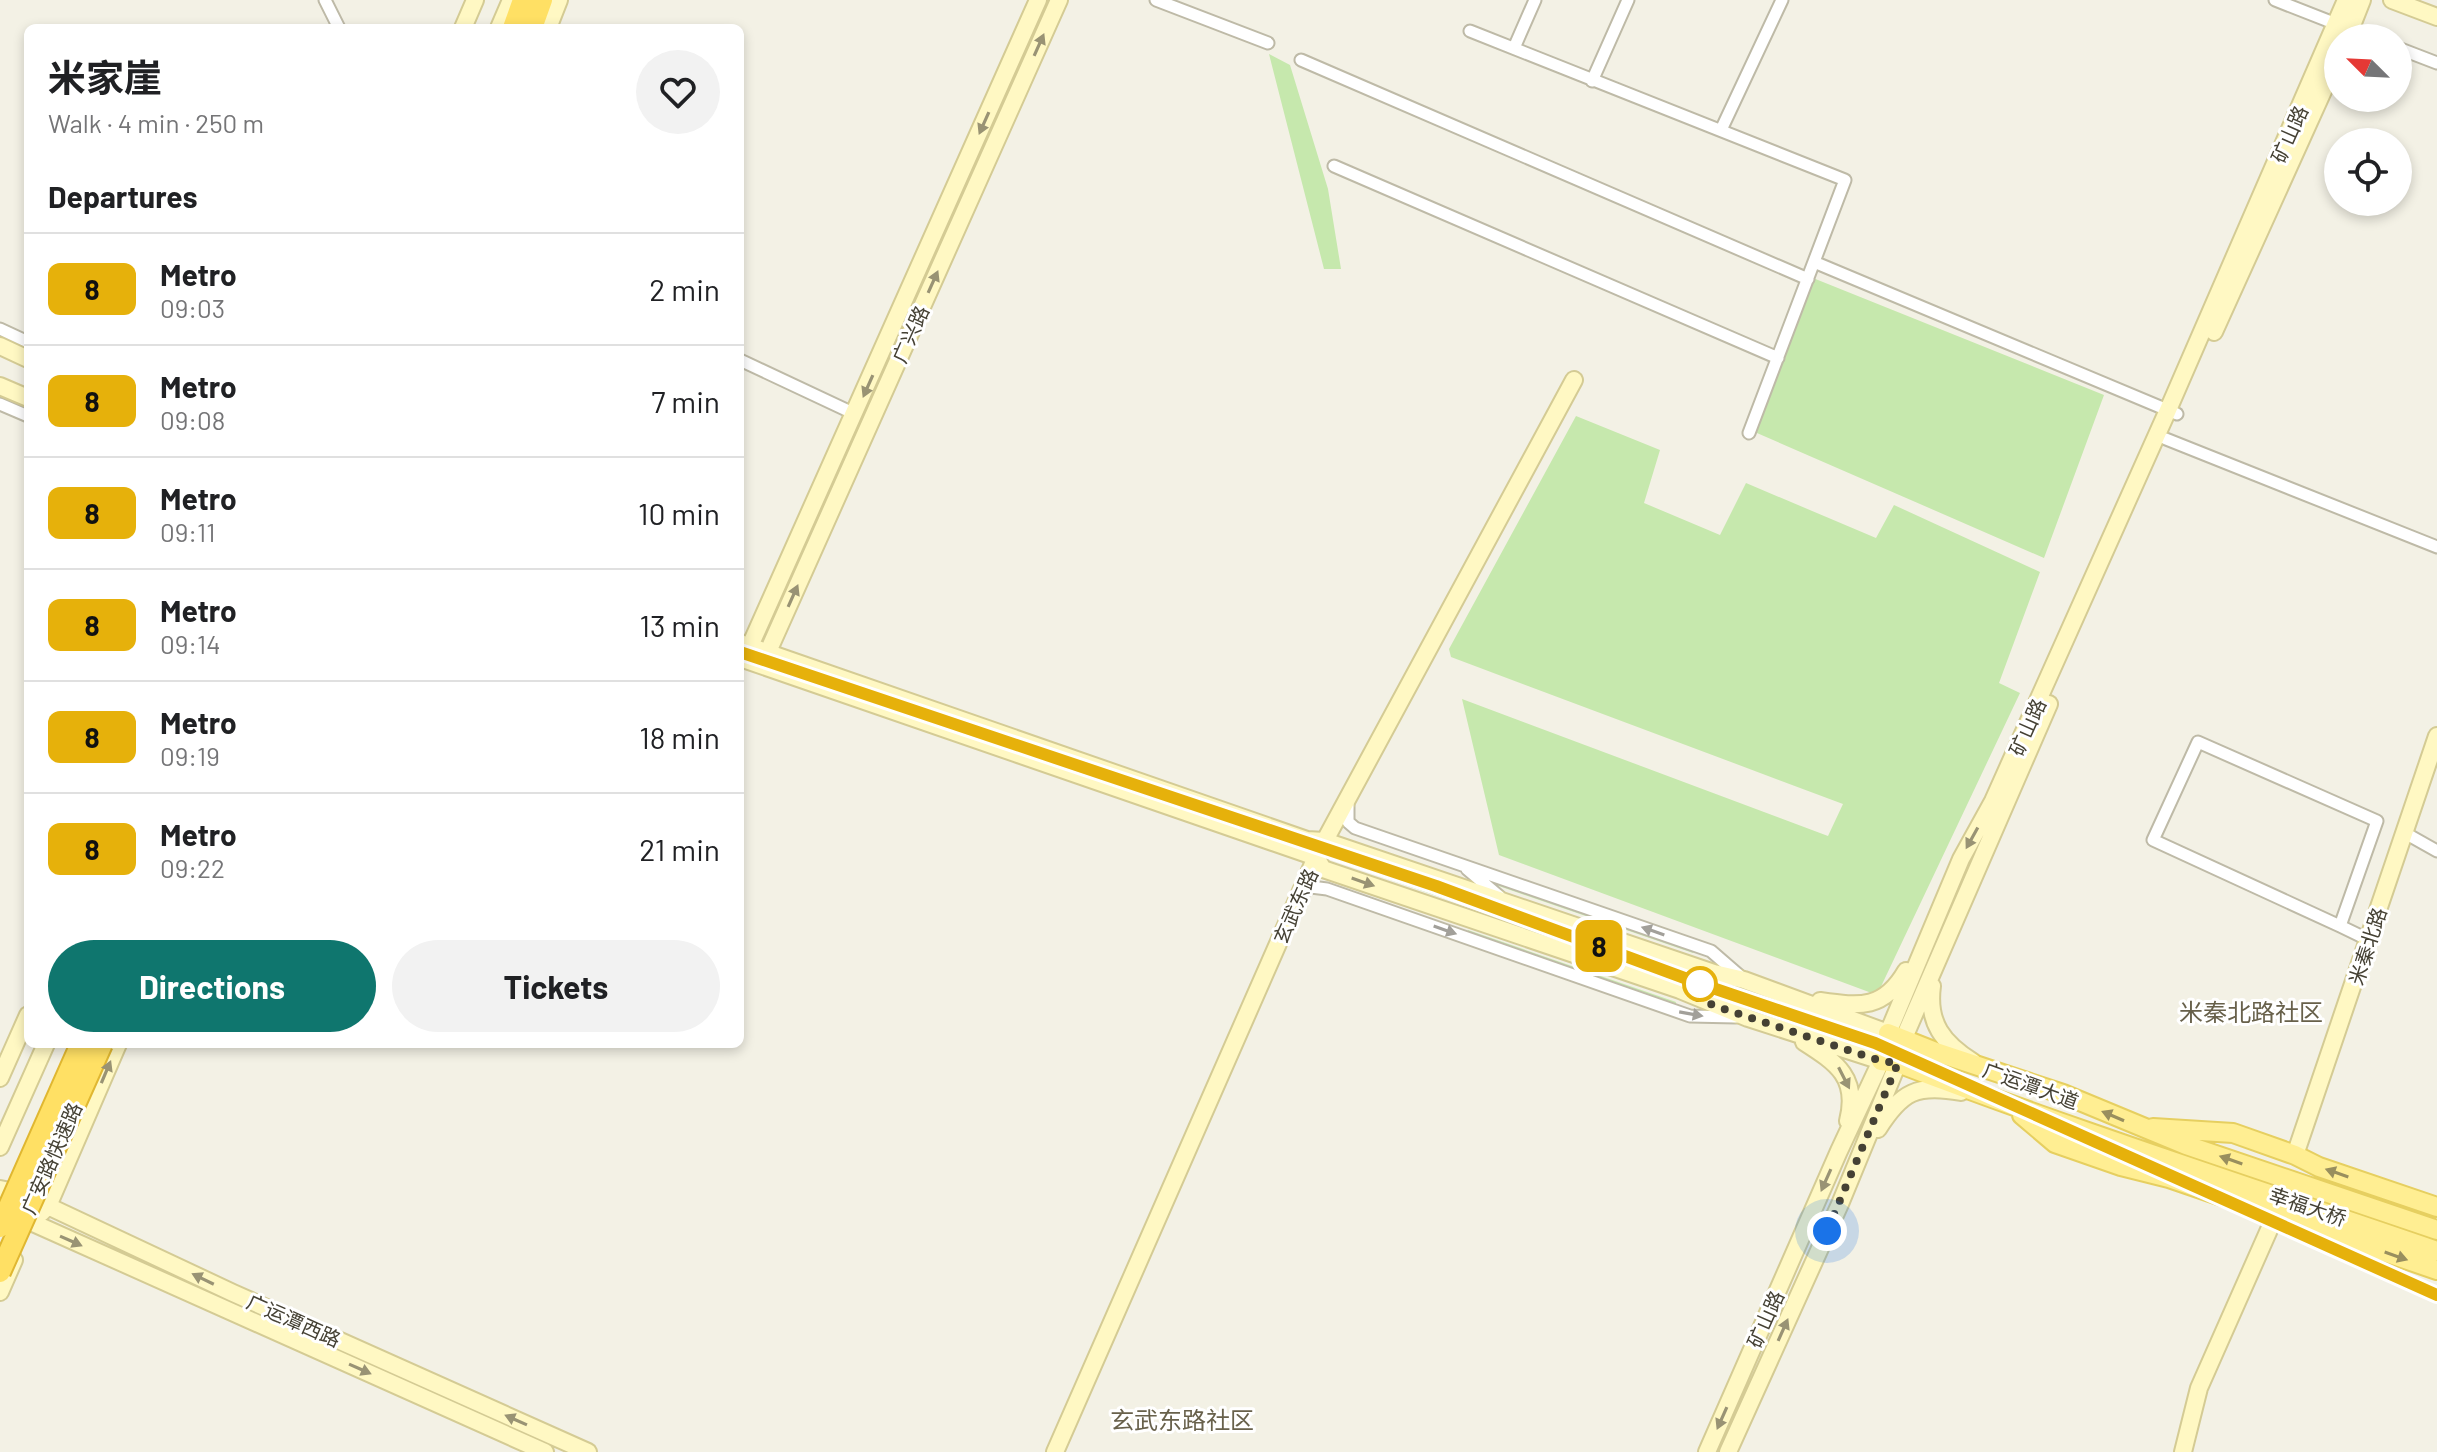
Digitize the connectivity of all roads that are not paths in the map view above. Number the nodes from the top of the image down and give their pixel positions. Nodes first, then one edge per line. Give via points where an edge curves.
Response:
1 (325, 0) edge
2 (475, 0) edge
3 (511, 0) edge
4 (526, 0) edge
5 (542, 0) edge
6 (559, 0) edge
7 (1038, 0) edge
8 (1059, 0) edge
9 (1156, 0) edge
10 (1535, 0) edge
11 (1628, 0) edge
12 (1782, 0) edge
13 (2275, 0) edge
14 (2346, 0) edge
15 (2362, 0) edge
16 (2392, 0) edge
17 (2437, 17) edge
18 (337, 24) edge
19 (465, 24) edge
20 (501, 24) edge
21 (516, 24) edge
22 (533, 24) edge
23 (550, 24) edge
24 (2329, 24) edge
25 (2345, 24) edge
26 (2349, 24) edge
27 (1470, 31) dead end
28 (1268, 43) dead end
29 (1514, 48) junction
30 (2412, 53) edge
31 (1301, 60) dead end
32 (2437, 63) edge
33 (2324, 78) edge
34 (1592, 81) junction
35 (2324, 88) edge
36 (1721, 130) junction
37 (1334, 166) dead end
38 (1814, 262) junction
39 (1808, 279) junction
40 (0, 329) edge
41 (24, 340) edge
42 (0, 346) edge
43 (24, 357) edge
44 (1778, 358) junction
45 (744, 362) edge
46 (1574, 380) dead end
47 (0, 386) edge
48 (24, 396) edge
49 (0, 404) edge
50 (2173, 412) junction
51 (24, 414) edge
52 (855, 414) junction
53 (1749, 433) dead end
54 (2166, 439) junction
55 (2437, 547) edge
56 (749, 653) edge
57 (2437, 736) edge
58 (1354, 788) junction
59 (2405, 833) junction
60 (1325, 841) junction
61 (2437, 851) edge
62 (1316, 857) junction
63 (1462, 865) junction
64 (1503, 900) junction
65 (1297, 901) junction
66 (2340, 926) junction
67 (1926, 939) junction
68 (2369, 940) junction
69 (1937, 961) junction
70 (1744, 980) junction
71 (1792, 997) junction
72 (1748, 1018) junction
73 (24, 1024) edge
74 (1786, 1030) junction
75 (1896, 1036) junction
76 (44, 1048) edge
77 (80, 1048) edge
78 (80, 1048) edge
79 (100, 1048) edge
80 (116, 1048) edge
81 (1890, 1062) junction
82 (1981, 1067) junction
83 (0, 1078) edge
84 (1986, 1096) junction
85 (2014, 1107) junction
86 (2141, 1128) junction
87 (0, 1147) edge
88 (1839, 1151) junction
89 (2182, 1153) junction
90 (2295, 1155) junction
91 (1855, 1168) junction
92 (0, 1189) edge
93 (20, 1193) junction
94 (48, 1206) junction
95 (2437, 1207) edge
96 (2276, 1214) junction
97 (4, 1216) edge
98 (31, 1222) junction
99 (2437, 1230) edge
100 (0, 1239) edge
101 (2437, 1251) edge
102 (2437, 1270) edge
103 (0, 1272) edge
104 (0, 1292) edge
105 (545, 1452) edge
106 (588, 1452) edge
107 (1055, 1452) edge
108 (1707, 1452) edge
109 (1728, 1452) edge
110 (2183, 1452) edge

1 - 18 street
2 - 19 main road
3 - 20 main road
4 - 21 highway
5 - 22 highway
6 - 23 main road
7 -> 52 main road, 广兴路
56 -> 8 main road, 广兴路
9 - 28 street
10 - 29 street
11 - 34 street
12 - 36 street
13 - 24 street
14 - 25 main road, 矿山路
15 - 26 main road, 矿山路
16 - 17 main road
27 - 29 street
29 - 34 street
30 - 32 street
31 - 39 street
33 - 50 main road, 矿山路
34 - 36 street
35 - 50 main road, 矿山路
36 - 38 street via 1845,180
37 - 44 street
38 - 39 street
38 - 50 street
39 - 44 street
40 - 41 street
42 - 43 main road
44 - 53 street
45 - 52 street
46 - 58 main road, 玄武东路
47 - 48 main road
49 - 51 street
50 - 54 main road, 矿山路
50 -> 67 main road, 矿山路
52 - 56 main road, 广兴路
54 - 55 street
54 - 69 main road, 矿山路
56 - 60 main road, 广运潭大道 via 1307,840
56 - 62 main road, 广运潭大道
57 - 59 main road, 米秦北路
58 - 60 main road, 玄武东路
58 - 63 street via 1347,812 1351,826
59 - 61 street
59 - 68 main road, 米秦北路
60 - 62 main road, 玄武东路
60 - 64 main road, 广运潭大道
62 - 65 main road, 玄武东路
62 -> 72 main road, 广运潭大道 via 1323,869
63 - 64 street
70 -> 63 street via 1711,951
64 - 70 main road, 广运潭大道
65 -> 72 street via 1311,887 1327,889 1690,1016
65 - 107 main road, 玄武东路
66 - 66 street via 2153,840 2198,742 2377,821
66 - 68 street
67 - 71 main road via 1897,986 1880,1000 1849,1004
67 - 75 main road, 矿山路
68 - 90 main road, 米秦北路
69 - 75 main road, 矿山路
69 - 82 main road via 1930,1005 1934,1021 1949,1044
70 - 71 main road, 广运潭大道
71 - 75 main road, 广运潭大道
72 - 74 main road, 广运潭大道
73 - 83 main road
74 - 81 main road, 广运潭大道
74 -> 88 main road via 1832,1060 1846,1077 1851,1106
75 - 81 main road, 矿山路
75 - 82 main road, 广运潭大道
76 - 87 main road
77 - 93 main road
78 - 97 highway, 广安路快速路, bridge
79 - 103 highway, 广安路快速路, bridge
94 -> 80 main road
81 - 84 main road, 广运潭大道
81 - 88 main road, 矿山路
81 - 91 main road, 矿山路
86 -> 82 main road, 广运潭大道
84 - 85 main road, 广运潭大道
84 - 91 main road via 1930,1088 1907,1094 1888,1113
85 - 89 main road, 广运潭大道
85 - 96 main road via 2055,1143
86 - 89 main road, 广运潭大道
86 - 90 main road via 2233,1133
88 -> 108 main road, 矿山路
99 -> 89 main road, 幸福大桥
89 - 101 main road, 幸福大桥
95 -> 90 main road
109 -> 91 main road, 矿山路
92 - 93 main road, 广运潭西路
93 - 94 main road, 广运潭西路
93 - 97 main road
94 - 98 main road
106 -> 94 main road, 广运潭西路
96 -> 102 main road
96 - 110 main road via 2199,1388
97 - 98 main road, 广运潭西路
97 - 100 main road
98 - 104 main road
98 -> 105 main road, 广运潭西路

